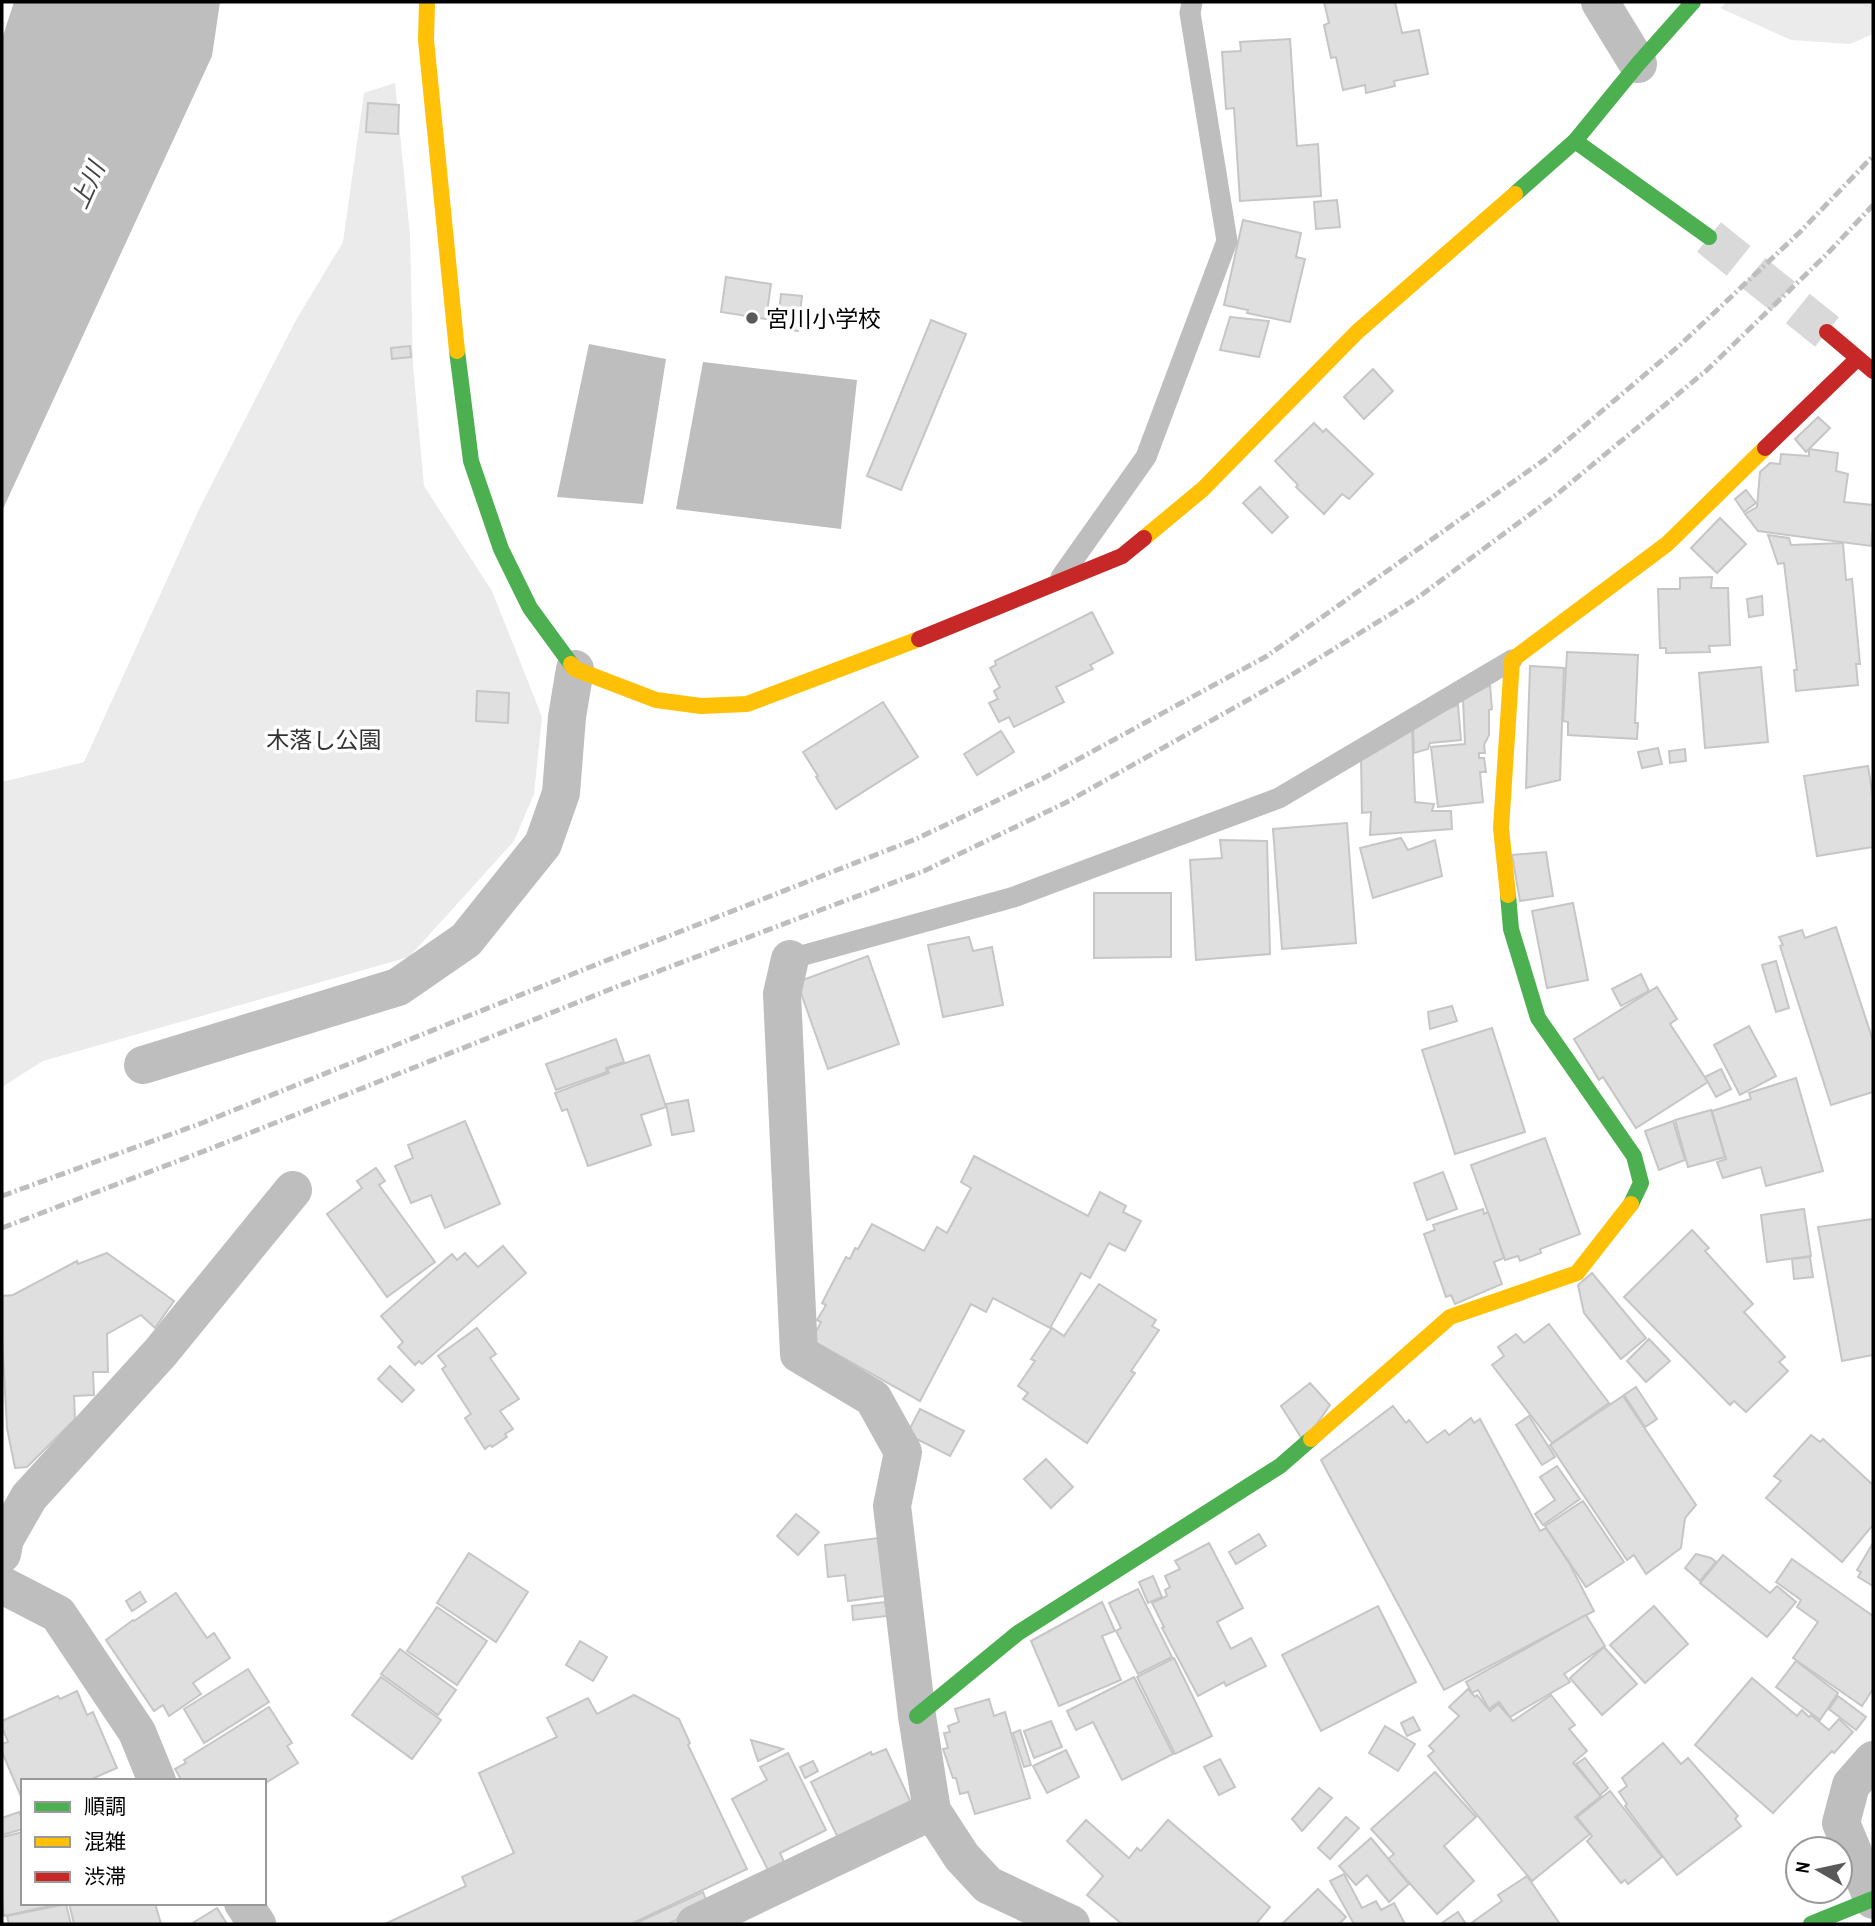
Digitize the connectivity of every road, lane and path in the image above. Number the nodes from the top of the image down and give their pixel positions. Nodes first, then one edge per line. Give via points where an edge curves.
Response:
1 (427, 2) edge
2 (1192, 2) edge
3 (1600, 2) edge
4 (1693, 2) edge
5 (1638, 64) junction
6 (1575, 141) junction
7 (1709, 237) tunnel mouth
8 (1827, 332) tunnel mouth
9 (1857, 359) junction
10 (1873, 371) edge
11 (1057, 582) junction
12 (1512, 660) junction
13 (575, 669) junction
14 (790, 959) joint
15 (143, 1065) dead end
16 (293, 1190) dead end
17 (2, 1554) edge
18 (2, 1585) edge
19 (917, 1716) junction
20 (1873, 1760) edge
21 (156, 1779) edge
22 (932, 1811) junction
23 (1873, 1899) edge
24 (244, 1905) edge
25 (257, 1924) edge
26 (695, 1924) edge
27 (1071, 1924) edge
28 (1811, 1924) edge

1 - 13 street via 432,105 471,461 500,549 530,608
2 - 11 lane via 1227,241 1146,457
3 - 5 street
4 - 5 street
5 - 6 street
6 - 7 street
6 - 11 street via 1357,332 1203,489 1122,556
8 - 9 street
9 - 10 street
9 - 12 street via 1667,544
11 - 13 street via 747,704 702,706 656,700
12 - 14 lane via 1279,798 1014,897
12 - 19 street via 1501,828 1511,929 1538,1018 1634,1156 1641,1183 1632,1203 1577,1273 1450,1317 1280,1466 1018,1633
13 - 15 street via 561,793 543,844 467,940 398,986
14 - 19 street via 782,994 799,1354 873,1398 902,1452 892,1506
16 - 17 street via 160,1353 29,1497 5,1539
18 - 21 street via 58,1614 137,1732
19 - 22 street
20 - 23 street via 1851,1785 1841,1823
22 - 26 street
22 - 27 street via 962,1857 988,1885
23 - 28 street
24 - 25 street

